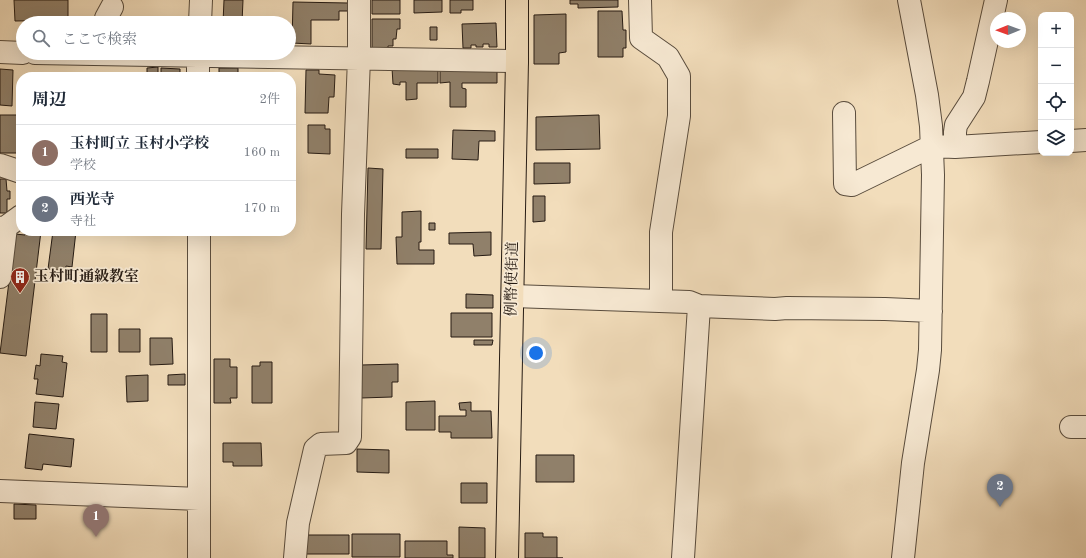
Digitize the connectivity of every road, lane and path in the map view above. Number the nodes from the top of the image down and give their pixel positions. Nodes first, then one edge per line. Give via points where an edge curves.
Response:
1 (201, 0) edge
2 (359, 0) edge
3 (517, 0) edge
4 (640, 0) edge
5 (909, 0) edge
6 (996, 0) edge
7 (200, 16) edge
8 (0, 52) edge
9 (16, 53) edge
10 (296, 56) edge
11 (359, 58) junction
12 (198, 60) edge
13 (517, 61) junction
14 (198, 72) edge
15 (844, 113) dead end
16 (1086, 140) edge
17 (1074, 141) edge
18 (1038, 142) edge
19 (932, 146) junction
20 (955, 146) junction
21 (0, 165) edge
22 (16, 170) edge
23 (9, 224) edge
24 (199, 236) edge
25 (0, 277) edge
26 (513, 296) junction
27 (661, 301) junction
28 (699, 306) junction
29 (931, 311) junction
30 (0, 491) edge
31 (199, 499) junction
32 (199, 558) edge
33 (295, 558) edge
34 (507, 558) edge
35 (684, 558) edge
36 (903, 558) edge

1 - 7 street
2 - 11 street
3 - 13 main road, 例幣使街道
4 - 27 street via 640,38 668,57 679,76 679,116 661,232
5 - 19 street via 928,95
6 - 20 street via 974,97 956,125
8 - 9 street
10 - 11 street
11 - 13 street
11 - 33 street via 353,214 350,437 346,443 321,444 315,449 298,523
12 - 14 street
13 - 26 main road, 例幣使街道
15 - 19 street via 845,184 852,185
16 - 17 street
18 - 20 street
19 - 20 street
19 - 29 street
21 - 22 street
23 - 25 street
24 - 31 street
26 - 27 street
26 - 34 main road, 例幣使街道
27 - 28 street via 689,302
28 - 29 street
28 - 35 street
29 - 36 street via 928,370 913,463
30 - 31 street
31 - 32 street

